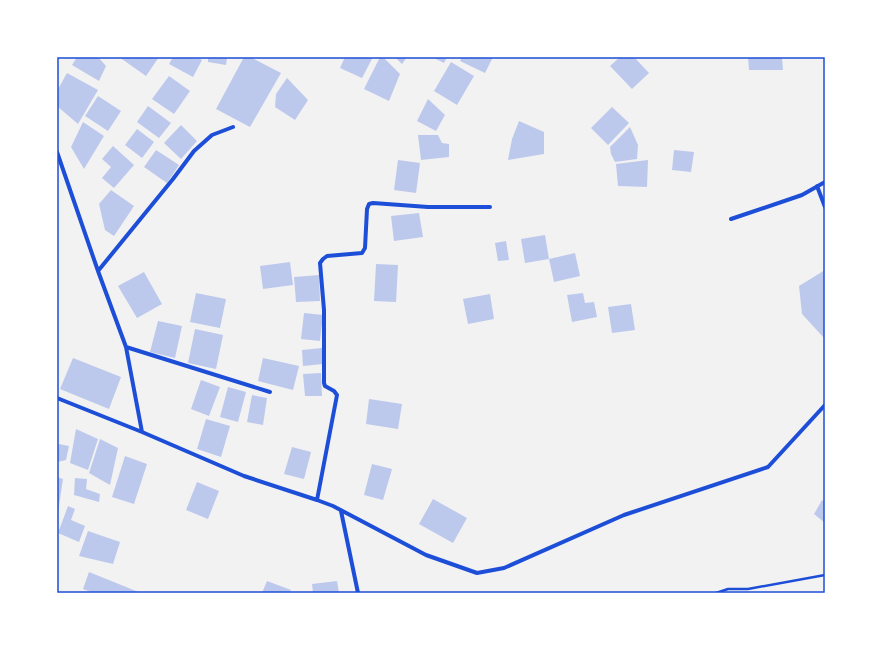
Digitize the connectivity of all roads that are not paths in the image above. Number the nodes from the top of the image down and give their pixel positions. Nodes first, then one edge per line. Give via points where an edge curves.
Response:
1 (234, 126) dead end
2 (57, 152) edge
3 (825, 182) edge
4 (817, 186) junction
5 (490, 206) dead end
6 (825, 207) edge
7 (731, 220) dead end
8 (98, 271) junction
9 (126, 347) junction
10 (270, 392) dead end
11 (57, 398) edge
12 (825, 405) edge
13 (142, 432) junction
14 (317, 500) junction
15 (341, 511) junction
16 (358, 593) edge

1 - 8 street via 212,135 194,152
2 - 8 street
3 - 4 street
4 - 6 street
4 - 7 street via 802,195
5 - 14 street via 428,207 369,204 366,248 362,253 327,256 322,259 320,263 324,310 324,383 337,395
8 - 9 street
9 - 10 street
9 - 13 street
11 - 13 street
12 - 15 street via 768,467 624,515 504,568 477,573 426,555
13 - 14 street via 244,476
14 - 15 street
15 - 16 street

